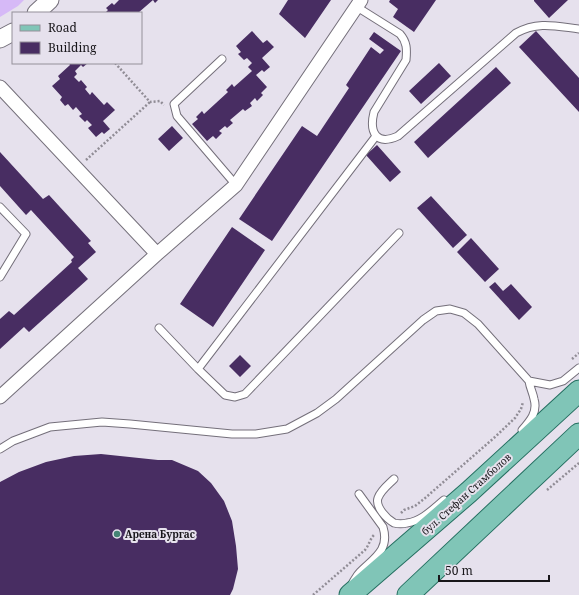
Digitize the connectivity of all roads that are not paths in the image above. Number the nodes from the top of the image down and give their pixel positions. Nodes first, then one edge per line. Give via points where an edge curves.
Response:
1 (50, 0) edge
2 (359, 4) edge
3 (37, 12) edge
4 (579, 29) edge
5 (12, 33) edge
6 (0, 39) edge
7 (222, 59) dead end
8 (0, 87) edge
9 (376, 136) junction
10 (236, 185) junction
11 (0, 207) edge
12 (399, 233) dead end
13 (157, 254) junction
14 (0, 278) edge
15 (159, 328) dead end
16 (579, 368) edge
17 (198, 369) junction
18 (529, 381) junction
19 (579, 391) edge
20 (0, 398) edge
21 (579, 434) edge
22 (516, 436) dead end
23 (506, 448) dead end
24 (0, 449) edge
25 (490, 473) junction
26 (394, 479) dead end
27 (359, 494) dead end
28 (449, 496) dead end
29 (344, 595) edge
30 (350, 595) edge
31 (408, 595) edge

1 - 3 street
2 - 9 lane via 400,34 405,40 407,50 406,60 374,112 372,121
2 - 10 street
4 - 9 lane via 537,25 525,28 516,33 398,136 382,140
5 - 6 street
7 - 10 lane via 174,104 177,116
8 - 13 street
9 - 17 lane
10 - 13 street
11 - 14 lane via 26,234
12 - 17 lane via 245,394 235,397 225,395
13 - 20 street
15 - 17 lane
16 - 18 lane via 563,381 550,385
18 - 22 lane via 536,409 531,420
18 - 24 lane via 478,324 464,313 450,309 436,311 423,320 336,399 317,413 287,429 256,434 232,434 102,422 50,427 13,441
19 - 25 main road, бул. Стефан Стамболов
21 - 31 main road
23 - 25 lane
25 - 30 main road, бул. Стефан Стамболов
26 - 28 lane via 384,488 378,500 382,512 394,522 402,524 422,518
27 - 29 lane via 383,527 385,539 381,552 359,573

